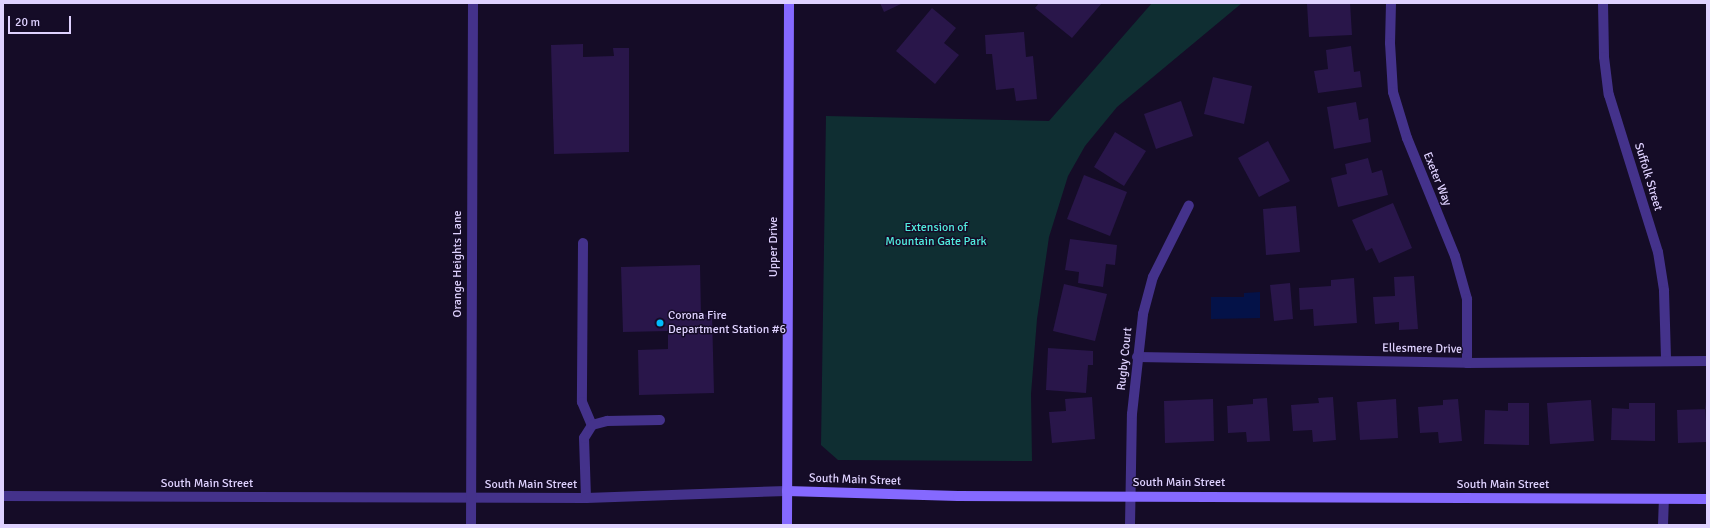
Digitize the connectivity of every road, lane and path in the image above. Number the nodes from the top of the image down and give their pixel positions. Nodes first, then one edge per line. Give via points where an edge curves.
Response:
1 (473, 3) edge
2 (789, 3) edge
3 (1392, 3) edge
4 (1603, 3) edge
5 (1189, 205) dead end
6 (583, 243) dead end
7 (1137, 356) junction
8 (1666, 360) junction
9 (1707, 361) edge
10 (1467, 363) junction
11 (660, 420) dead end
12 (592, 425) junction
13 (787, 491) junction
14 (3, 496) edge
15 (1130, 496) junction
16 (470, 498) junction
17 (586, 498) junction
18 (1664, 499) junction
19 (1707, 499) edge
20 (471, 525) edge
21 (787, 525) edge
22 (1130, 525) edge
23 (1664, 525) edge

1 - 16 street, Orange Heights Lane
2 - 13 main road, Upper Drive
3 - 10 street, Exeter Way via 1390,43 1394,92 1407,138 1455,256 1467,299
4 - 8 street, Suffolk Street via 1604,57 1609,96 1658,252 1664,291
5 - 7 street, Rugby Court via 1153,277 1143,314
6 - 12 street via 582,402
7 - 10 street, Ellesmere Drive
7 - 15 street, Rugby Court via 1132,414
8 - 9 street, Ellesmere Drive
8 - 10 street, Ellesmere Drive
11 - 12 street via 607,420
12 - 17 street via 584,438
13 - 15 main road, South Main Street via 958,496
13 - 17 street, South Main Street
13 - 21 main road, Upper Drive
14 - 16 street, South Main Street
15 - 18 main road, South Main Street
15 - 22 street, Rugby Court
16 - 17 street, South Main Street
16 - 20 street, Orange Heights Lane
18 - 19 main road, South Main Street
18 - 23 street

